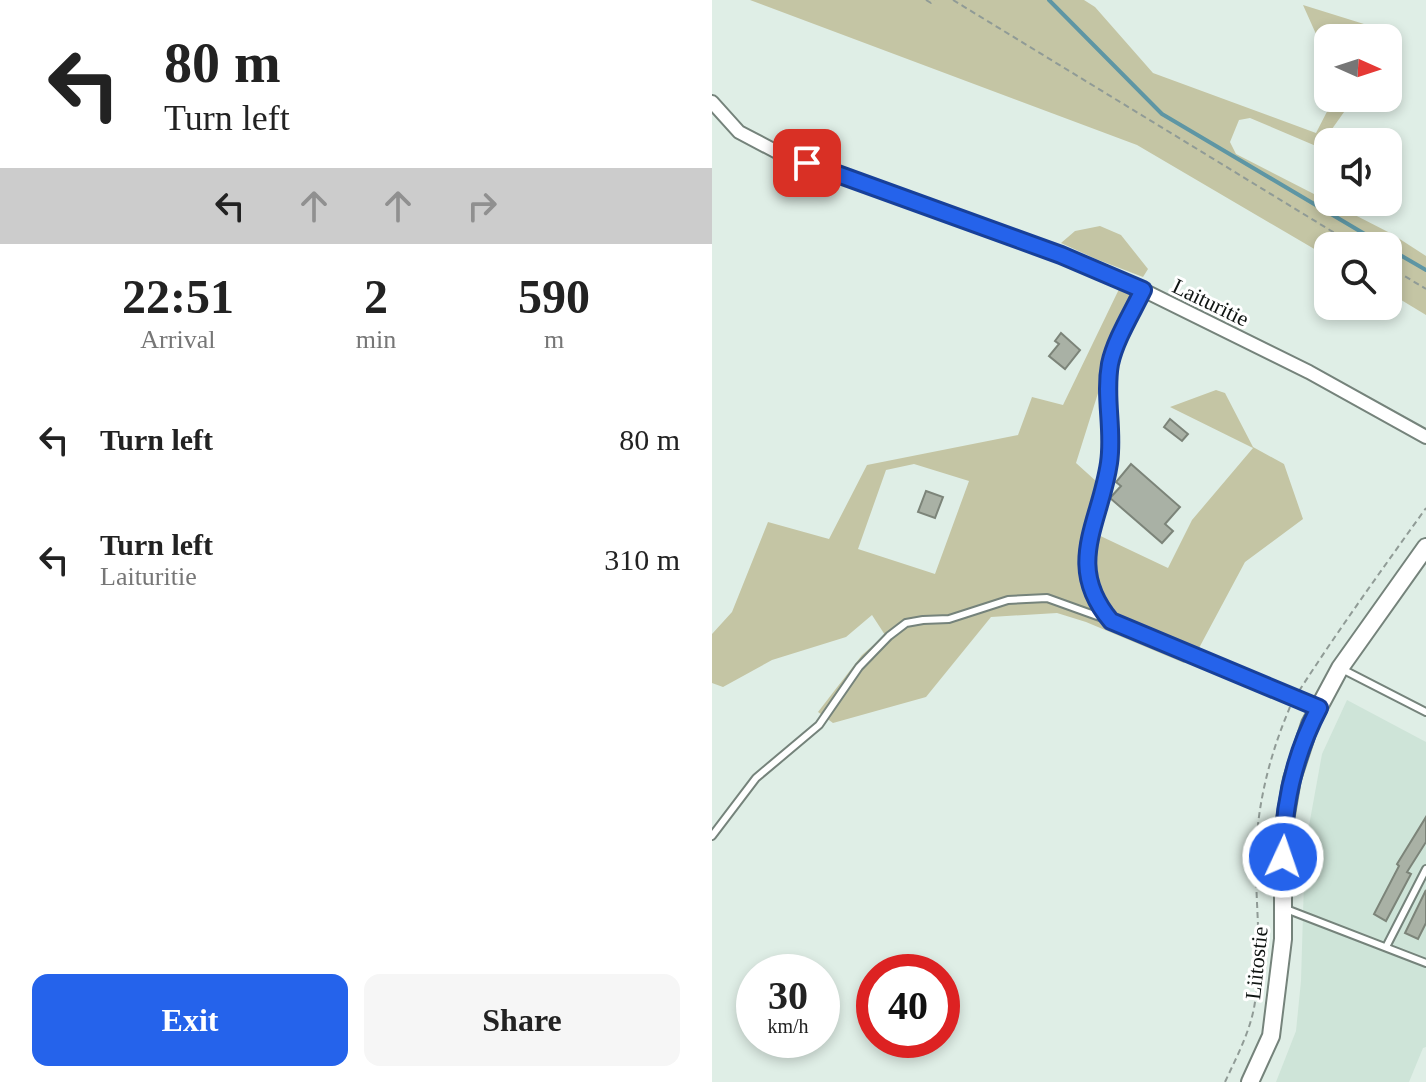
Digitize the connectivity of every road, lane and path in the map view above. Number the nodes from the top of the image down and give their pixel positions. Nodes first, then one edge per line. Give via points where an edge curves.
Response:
1 (926, 0) edge
2 (934, 0) edge
3 (953, 0) edge
4 (712, 102) edge
5 (1333, 232) edge
6 (1402, 274) edge
7 (1426, 289) edge
8 (1143, 290) junction
9 (1426, 437) edge
10 (1426, 547) edge
11 (1111, 621) junction
12 (1340, 668) junction
13 (1319, 708) junction
14 (1426, 712) edge
15 (712, 836) edge
16 (1426, 869) edge
17 (1283, 907) junction
18 (1386, 947) junction
19 (1426, 963) edge
20 (1250, 1082) edge

1 - 2 path
3 - 5 path
4 - 8 street, Laituritie via 739,132 779,153
6 - 7 path
8 - 9 street, Laituritie
8 - 11 lane via 1110,366 1109,464 1086,560 1089,585
10 - 12 street, Liitostie
11 - 13 lane
11 - 15 lane via 1047,598 1008,600 949,619 906,623 859,667 819,725 756,778
12 - 13 street, Liitostie
12 - 14 lane
13 - 17 street, Liitostie via 1292,779 1283,832
16 - 18 lane
17 - 18 lane
17 - 20 street, Liitostie via 1271,1036
18 - 19 lane

